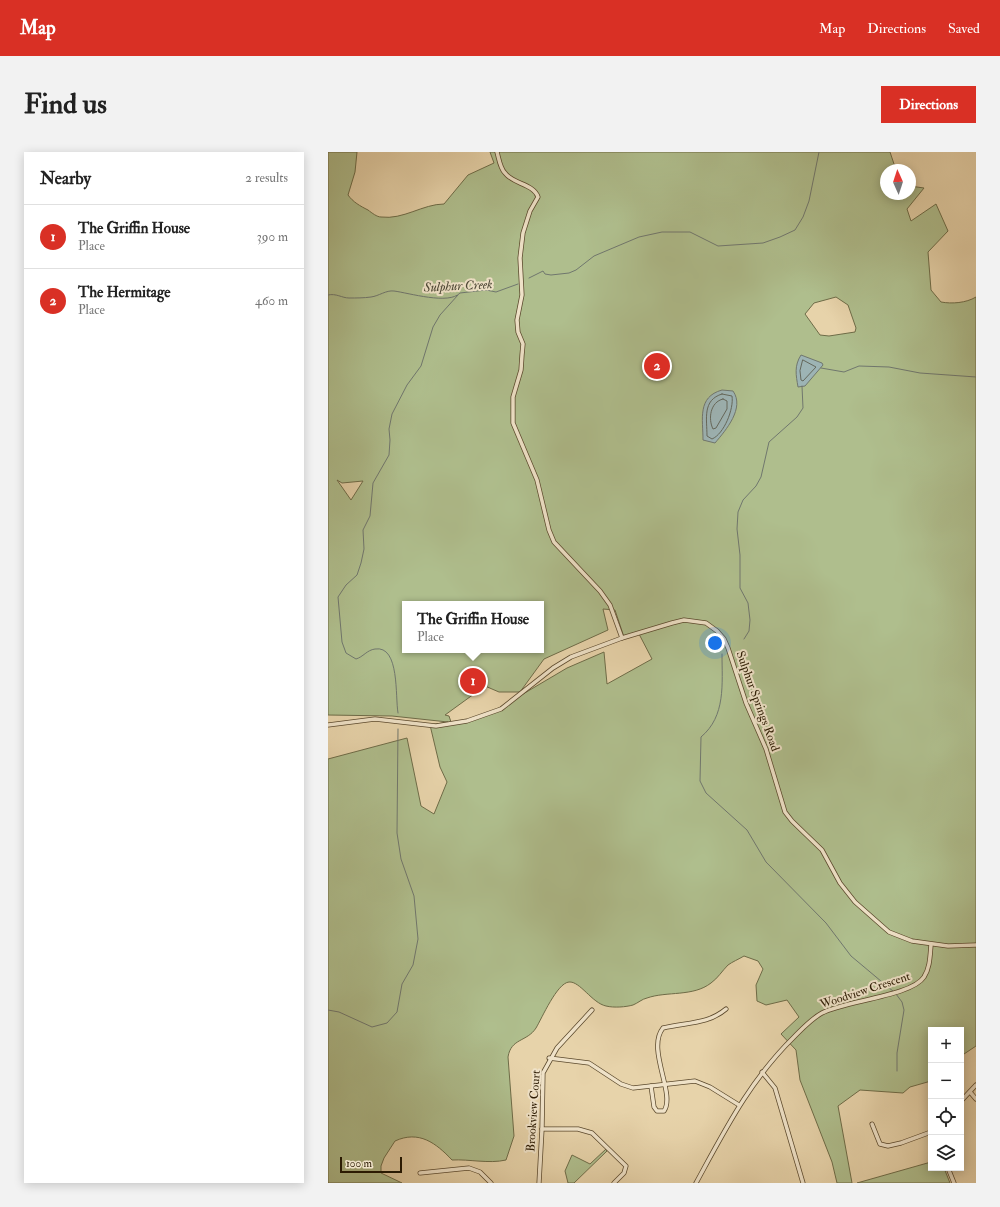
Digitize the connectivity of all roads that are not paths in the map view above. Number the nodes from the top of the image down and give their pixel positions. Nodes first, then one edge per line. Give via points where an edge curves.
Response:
1 (498, 152) edge
2 (622, 638) junction
3 (328, 725) edge
4 (931, 945) junction
5 (976, 945) edge
6 (726, 1009) dead end
7 (592, 1010) dead end
8 (550, 1058) junction
9 (762, 1072) junction
10 (664, 1085) junction
11 (976, 1085) edge
12 (651, 1086) junction
13 (970, 1092) junction
14 (963, 1099) edge
15 (976, 1099) edge
16 (739, 1105) junction
17 (872, 1124) dead end
18 (542, 1129) junction
19 (928, 1135) edge
20 (949, 1171) edge
21 (420, 1174) dead end
22 (537, 1182) edge
23 (491, 1183) edge
24 (614, 1183) edge
25 (696, 1183) edge
26 (803, 1183) edge
27 (954, 1183) edge

1 - 2 street via 505,173 537,192 538,197 523,233 520,258 522,295 517,320 523,344 521,370 512,398 514,423 537,480 554,542 610,605
2 - 3 street, Sulphur Springs Road via 570,657 501,709 467,721 436,726 375,719
2 - 4 street, Sulphur Springs Road via 684,620 706,623 717,630 728,648 746,703 766,749 785,812 822,850 840,883 855,902 889,932
4 - 5 street, Sulphur Springs Road
4 - 9 street, Woodview Crescent via 928,970 923,979 900,991 822,1013 785,1046
6 - 10 street via 717,1017 663,1028 657,1039
7 - 8 street, Brookview Court via 556,1048
8 - 12 street via 589,1063 630,1087
8 - 18 street, Brookview Court via 543,1073
9 - 16 street, Woodview Crescent
9 - 26 street via 775,1088
10 - 12 street
10 - 12 street via 666,1108 661,1112 654,1107
10 - 16 street via 695,1081
11 - 13 street
13 - 14 street
13 - 15 street
16 - 25 street, Woodview Crescent
17 - 19 street via 880,1144 888,1146
18 - 22 street, Brookview Court
18 - 24 street via 578,1129 596,1135 626,1166 624,1173
20 - 27 street
21 - 23 street via 469,1168 480,1172

